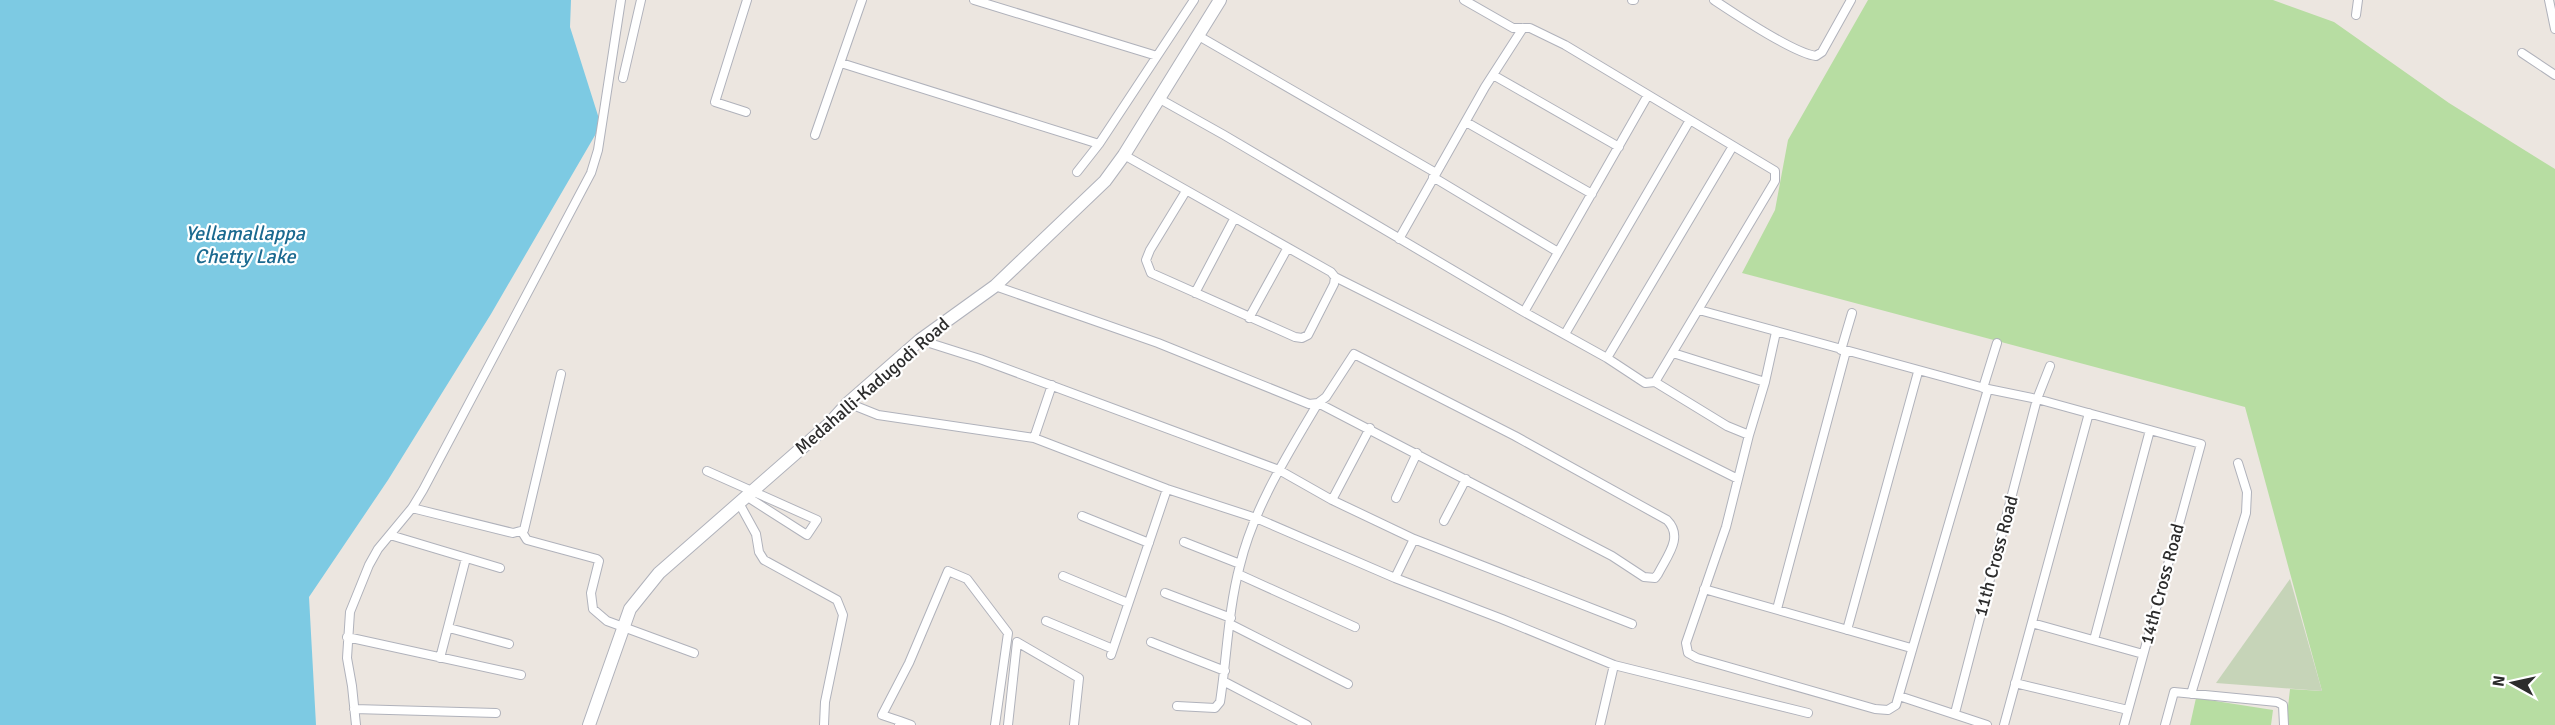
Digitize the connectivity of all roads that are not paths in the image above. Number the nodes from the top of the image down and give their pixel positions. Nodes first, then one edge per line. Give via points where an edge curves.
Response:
1 (621, 0) edge
2 (641, 0) edge
3 (747, 0) edge
4 (862, 0) edge
5 (974, 0) edge
6 (1194, 0) edge
7 (1220, 0) edge
8 (1464, 0) edge
9 (1714, 0) edge
10 (1851, 0) edge
11 (2358, 0) edge
12 (2551, 3) edge
13 (2356, 15) dead end
14 (1523, 28) junction
15 (2555, 29) edge
16 (1197, 35) junction
17 (2522, 53) dead end
18 (1157, 56) junction
19 (841, 63) junction
20 (1493, 75) junction
21 (2555, 75) edge
22 (622, 78) dead end
23 (1648, 95) junction
24 (1158, 98) junction
25 (746, 112) dead end
26 (1690, 120) junction
27 (1466, 122) junction
28 (815, 135) dead end
29 (1099, 144) junction
30 (1733, 146) junction
31 (1618, 147) junction
32 (1124, 155) junction
33 (1077, 172) dead end
34 (1435, 175) junction
35 (1186, 191) junction
36 (1592, 194) junction
37 (1234, 219) junction
38 (1399, 239) junction
39 (1287, 249) junction
40 (1558, 252) junction
41 (1335, 277) junction
42 (994, 286) junction
43 (1195, 293) junction
44 (1699, 310) junction
45 (1524, 312) junction
46 (1852, 313) dead end
47 (1248, 318) junction
48 (1776, 332) junction
49 (1565, 334) junction
50 (920, 340) junction
51 (1997, 343) dead end
52 (1844, 351) junction
53 (1673, 353) junction
54 (1607, 358) junction
55 (2050, 366) dead end
56 (1918, 372) junction
57 (561, 374) dead end
58 (1655, 382) junction
59 (1765, 382) junction
60 (1052, 385) junction
61 (1985, 389) junction
62 (2037, 399) junction
63 (848, 403) junction
64 (1318, 403) junction
65 (2089, 413) junction
66 (1370, 428) junction
67 (2150, 430) junction
68 (1749, 435) junction
69 (1034, 438) junction
70 (1417, 453) junction
71 (2238, 463) dead end
72 (1279, 470) junction
73 (707, 471) dead end
74 (1466, 479) junction
75 (1738, 479) junction
76 (1167, 489) junction
77 (746, 496) junction
78 (1396, 498) dead end
79 (1332, 500) junction
80 (412, 508) junction
81 (1082, 516) dead end
82 (1256, 518) junction
83 (1444, 520) dead end
84 (522, 531) junction
85 (390, 535) junction
86 (1414, 539) junction
87 (1149, 543) junction
88 (1184, 543) dead end
89 (466, 558) junction
90 (1240, 564) junction
91 (500, 568) dead end
92 (1238, 574) junction
93 (1063, 576) dead end
94 (1395, 578) junction
95 (1704, 589) junction
96 (1165, 593) dead end
97 (1128, 603) junction
98 (1777, 609) junction
99 (1046, 621) dead end
100 (1230, 621) junction
101 (2032, 623) junction
102 (1632, 624) dead end
103 (623, 627) junction
104 (1355, 627) dead end
105 (449, 628) junction
106 (1847, 630) junction
107 (347, 637) junction
108 (2094, 640) junction
109 (1151, 642) dead end
110 (509, 644) dead end
111 (1911, 648) junction
112 (694, 653) dead end
113 (2144, 654) junction
114 (440, 658) junction
115 (1614, 665) junction
116 (1225, 671) junction
117 (521, 675) dead end
118 (1223, 681) junction
119 (2015, 683) junction
120 (1348, 684) dead end
121 (2191, 694) junction
122 (1899, 696) junction
123 (1177, 706) dead end
124 (354, 709) junction
125 (2128, 710) junction
126 (496, 713) dead end
127 (1808, 713) dead end
128 (1955, 713) junction
129 (899, 723) edge
130 (356, 725) edge
131 (589, 725) edge
132 (824, 725) edge
133 (911, 725) edge
134 (995, 725) edge
135 (1008, 725) edge
136 (1074, 725) edge
137 (1307, 725) edge
138 (1600, 725) edge
139 (1987, 725) edge
140 (2004, 725) edge
141 (2124, 725) edge
142 (2165, 725) edge
143 (2284, 725) edge

1 - 80 street via 591,173
2 - 22 street
3 - 25 street via 715,102
4 - 19 street
5 - 18 street
6 - 18 street
7 - 16 street, Medahalli-Kadugodi Road
8 - 14 street via 1513,28
9 - 10 street via 1816,56
11 - 13 street
12 - 15 street
14 - 20 street
14 - 23 street via 1565,45
16 - 24 street, Medahalli-Kadugodi Road
16 - 34 street
17 - 21 street
18 - 29 street
19 - 28 street
19 - 29 street
20 - 27 street
20 - 31 street
23 - 26 street
23 - 31 street
24 - 32 street, Medahalli-Kadugodi Road
24 - 38 street
26 - 30 street
26 - 49 street
27 - 34 street
27 - 36 street
29 - 33 street
30 - 44 street via 1775,171 1775,181
30 - 54 street
31 - 36 street
32 - 35 street
32 - 42 street, Medahalli-Kadugodi Road via 1105,181
34 - 38 street
34 - 40 street
35 - 37 street
35 - 43 street via 1146,260 1151,273
36 - 40 street
37 - 39 street
37 - 43 street
38 - 45 street
39 - 41 street
39 - 47 street
40 - 45 street
41 - 47 street via 1308,335 1295,337
41 - 75 street
42 - 50 street, Medahalli-Kadugodi Road
42 - 64 street via 1158,344 1309,404
43 - 47 street
44 - 48 street
44 - 53 street
45 - 49 street
46 - 52 street
48 - 52 street
48 - 59 street
49 - 54 street
50 - 60 street
50 - 63 street, Medahalli-Kadugodi Road
51 - 61 street
52 - 56 street
52 - 98 street
53 - 58 street
53 - 59 street
54 - 58 street via 1645,383
55 - 62 street, 11th Cross Road
56 - 61 street
56 - 106 street
57 - 84 street via 527,524
58 - 68 street
59 - 68 street
60 - 69 street
60 - 72 street
61 - 62 street
61 - 111 street
62 - 65 street
62 - 128 street, 11th Cross Road
63 - 69 street via 878,415
63 - 77 street, Medahalli-Kadugodi Road
64 - 66 street
64 - 72 street
64 - 74 street via 1354,354 1667,520 1676,538 1655,578 1644,577
65 - 67 street
65 - 101 street
66 - 70 street
66 - 79 street
67 - 108 street
67 - 113 street, 14th Cross Road via 2200,444
68 - 75 street
69 - 76 street
70 - 74 street
70 - 78 street
71 - 121 street via 2247,492 2246,513
72 - 79 street
72 - 82 street
73 - 77 street
74 - 83 street
75 - 95 street
76 - 82 street
76 - 87 street
77 - 77 street via 807,535 817,520
77 - 103 street, Medahalli-Kadugodi Road via 659,573 630,609
77 - 132 street via 764,560 841,605 843,615
79 - 86 street
80 - 84 street via 513,533
80 - 85 street
81 - 87 street
82 - 90 street
82 - 94 street
84 - 103 street via 527,540 597,559 591,593 593,609 607,621
85 - 89 street
85 - 107 street via 369,565 351,612
86 - 94 street
86 - 102 street
87 - 97 street
88 - 90 street
89 - 91 street
89 - 105 street
90 - 92 street
92 - 100 street
92 - 104 street
93 - 97 street
94 - 115 street
95 - 98 street
95 - 122 street via 1686,643 1688,652 1697,658 1875,709 1888,710 1896,705
96 - 100 street
97 - 99 street via 1112,652
98 - 106 street
100 - 116 street
100 - 120 street
101 - 108 street
101 - 119 street
103 - 112 street
103 - 131 street, Medahalli-Kadugodi Road
105 - 110 street
105 - 114 street
106 - 111 street
107 - 114 street
107 - 124 street
108 - 113 street
109 - 116 street
111 - 122 street
113 - 125 street, 14th Cross Road
114 - 117 street
115 - 127 street
115 - 138 street
116 - 118 street
118 - 123 street via 1220,702 1215,708
118 - 137 street
119 - 125 street
119 - 140 street
121 - 142 street via 2174,692
121 - 143 street via 2283,705
122 - 128 street
124 - 126 street
124 - 130 street
125 - 141 street, 14th Cross Road
128 - 139 street
129 - 133 street
129 - 134 street via 882,715 948,571 967,579 1008,633
135 - 136 street via 1017,642 1079,678

